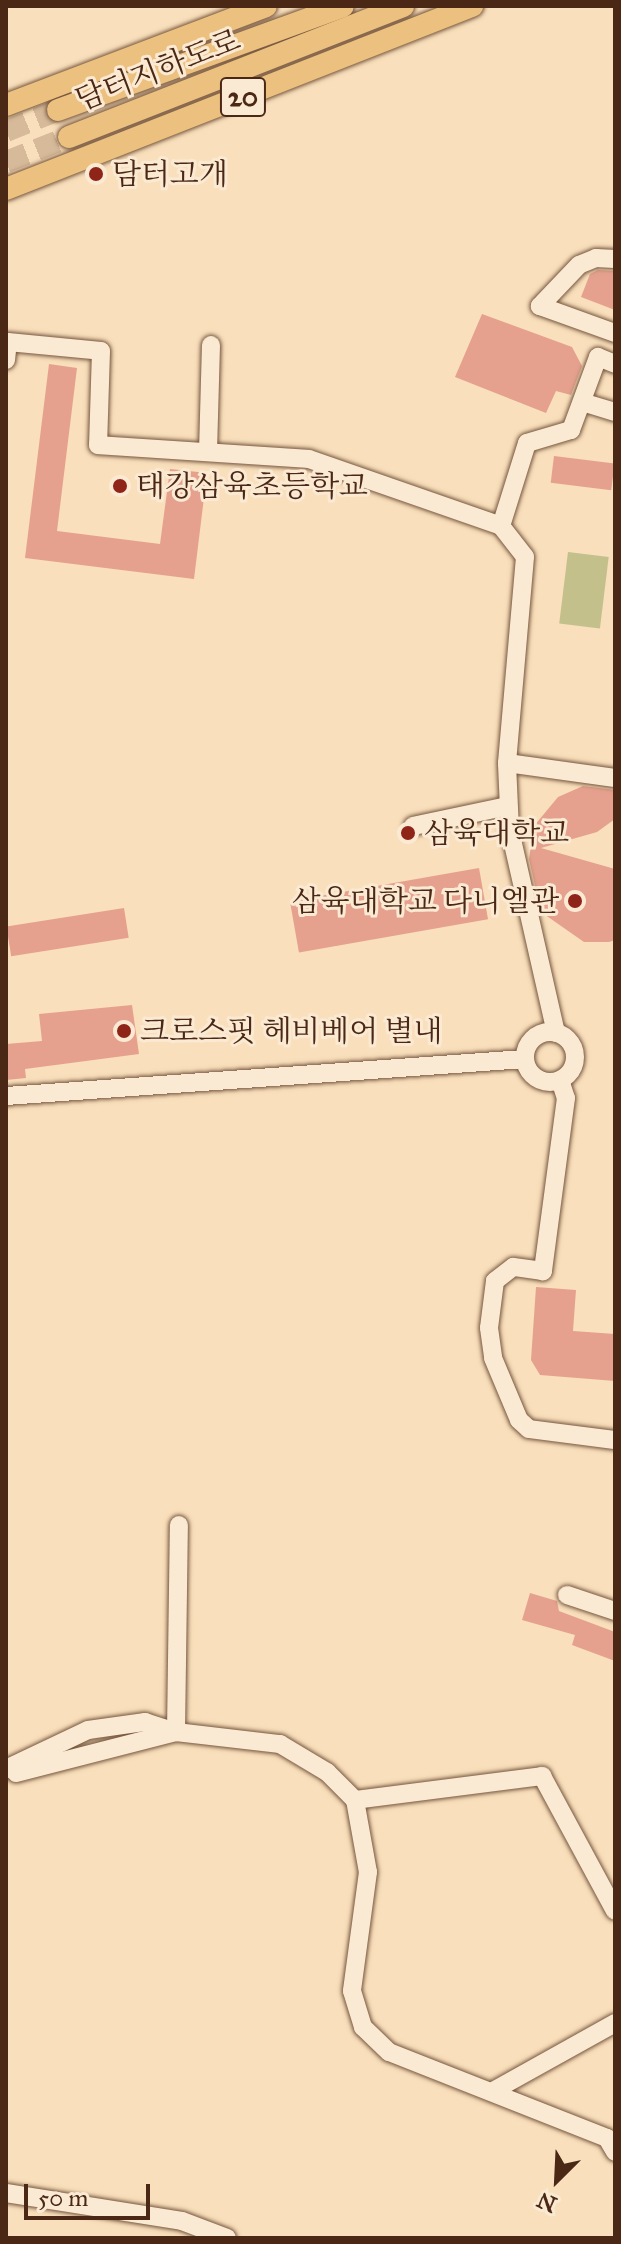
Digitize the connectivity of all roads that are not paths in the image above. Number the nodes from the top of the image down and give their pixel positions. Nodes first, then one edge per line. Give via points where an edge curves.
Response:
1 (266, 6) edge
2 (343, 6) edge
3 (403, 6) edge
4 (472, 6) edge
5 (6, 105) edge
6 (58, 110) tunnel mouth
7 (69, 137) tunnel mouth
8 (8, 187) edge
9 (615, 259) edge
10 (615, 333) edge
11 (211, 345) dead end
12 (6, 360) edge
13 (615, 364) edge
14 (582, 402) junction
15 (615, 412) edge
16 (208, 452) junction
17 (501, 526) junction
18 (507, 763) junction
19 (615, 778) edge
20 (508, 806) junction
21 (413, 826) dead end
22 (556, 1033) junction
23 (525, 1059) junction
24 (560, 1080) junction
25 (6, 1096) edge
26 (615, 1440) edge
27 (179, 1525) dead end
28 (567, 1595) dead end
29 (615, 1611) edge
30 (176, 1732) junction
31 (6, 1772) edge
32 (355, 1800) junction
33 (615, 1911) edge
34 (615, 2023) edge
35 (493, 2091) junction
36 (615, 2152) edge
37 (6, 2193) edge
38 (227, 2238) edge

1 - 5 main road
2 - 6 main road, 담터지하도로 / 20
3 - 7 main road, 담터지하도로 / 20
4 - 8 main road, 20
9 - 10 street via 596,258 579,265 540,306
11 - 16 street
12 - 16 street via 8,342 101,351 98,445
13 - 14 street via 598,357
14 - 15 street
14 - 17 street via 571,430 527,443
16 - 17 street via 309,459
17 - 18 street via 525,557
18 - 19 street
18 - 20 street
20 - 21 street
20 - 22 street
22 - 23 street via 534,1038
22 - 24 street via 569,1041 575,1055 571,1070
23 - 24 street via 537,1078
23 - 25 street
24 - 26 street via 566,1098 543,1271 513,1267 495,1281 489,1328 493,1358 519,1420 529,1429
27 - 30 street
28 - 29 street
30 - 31 street via 145,1722 88,1730
30 - 32 street via 280,1744 327,1772
32 - 33 street via 542,1776
32 - 35 street via 368,1872 352,1991 363,2027 389,2052
34 - 35 street
35 - 36 street via 607,2138
37 - 38 street via 182,2221

